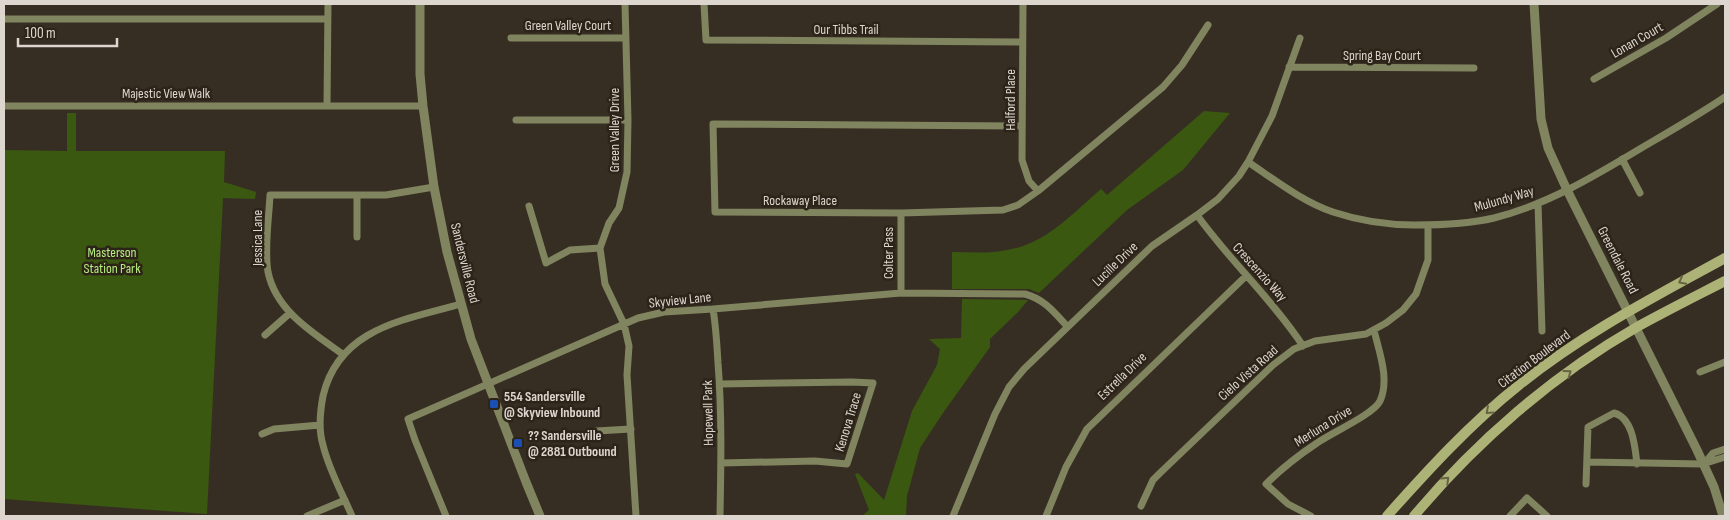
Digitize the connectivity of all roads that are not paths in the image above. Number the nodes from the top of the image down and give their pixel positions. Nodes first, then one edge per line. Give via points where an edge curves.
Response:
1 (328, 4) edge
2 (420, 4) edge
3 (625, 4) edge
4 (704, 4) edge
5 (1023, 4) edge
6 (1534, 4) edge
7 (1717, 4) edge
8 (4, 19) edge
9 (328, 19) junction
10 (1208, 25) dead end
11 (511, 38) dead end
12 (626, 38) junction
13 (1300, 38) dead end
14 (1022, 42) junction
15 (1289, 67) junction
16 (1474, 68) dead end
17 (1594, 79) dead end
18 (1725, 97) edge
19 (327, 105) junction
20 (4, 106) edge
21 (423, 106) junction
22 (516, 120) dead end
23 (628, 120) junction
24 (1022, 126) junction
25 (1622, 159) junction
26 (1248, 162) junction
27 (434, 187) junction
28 (1567, 190) junction
29 (1038, 191) junction
30 (1640, 193) dead end
31 (357, 195) junction
32 (1538, 203) junction
33 (529, 206) dead end
34 (901, 212) junction
35 (1197, 215) junction
36 (1428, 225) junction
37 (357, 237) dead end
38 (600, 248) junction
39 (1725, 258) edge
40 (1246, 276) junction
41 (1725, 281) edge
42 (901, 293) junction
43 (461, 304) junction
44 (713, 309) junction
45 (1628, 310) junction
46 (290, 313) junction
47 (624, 324) junction
48 (1067, 326) junction
49 (1636, 327) junction
50 (1374, 330) junction
51 (1542, 331) dead end
52 (265, 335) dead end
53 (1303, 346) junction
54 (344, 355) junction
55 (1725, 362) edge
56 (1700, 372) dead end
57 (488, 382) junction
58 (720, 384) junction
59 (320, 425) junction
60 (631, 429) junction
61 (596, 431) dead end
62 (262, 434) dead end
63 (1725, 449) edge
64 (1725, 457) edge
65 (1587, 462) junction
66 (721, 463) junction
67 (1637, 464) junction
68 (1703, 464) junction
69 (1586, 484) dead end
70 (345, 500) junction
71 (1141, 506) dead end
72 (307, 516) edge
73 (352, 516) edge
74 (446, 516) edge
75 (540, 516) edge
76 (636, 516) edge
77 (720, 516) edge
78 (953, 516) edge
79 (1046, 516) edge
80 (1311, 516) edge
81 (1387, 516) edge
82 (1414, 516) edge
83 (1510, 516) edge
84 (1547, 516) edge
85 (1723, 516) edge

1 - 9 street
2 - 21 street, Sandersville Road
3 - 12 street, Green Valley Drive
4 - 14 street, Our Tibbs Trail via 706,40
5 - 14 street, Halford Place
6 - 28 street, Greendale Road via 1541,118 1548,148
7 - 17 street, Lonan Court
8 - 9 street
9 - 19 street
10 - 29 street, Rockaway Place via 1182,65 1162,86
11 - 12 street, Green Valley Court
12 - 23 street, Green Valley Drive
13 - 15 street, Lucille Drive
14 - 24 street, Halford Place
15 - 16 street, Spring Bay Court
15 - 26 street, Lucille Drive via 1272,116
18 - 25 street, Mulundy Way
19 - 20 street, Majestic View Walk
19 - 21 street, Majestic View Walk
21 - 27 street, Sandersville Road
22 - 23 street
23 - 38 street, Green Valley Drive via 626,181 619,208 609,223
24 - 29 street, Halford Place via 1022,160 1029,181
24 - 34 street, Rockaway Place via 713,124 715,212
25 - 28 street, Mulundy Way
25 - 30 street
26 - 35 street, Lucille Drive via 1218,199
26 - 36 street, Mulundy Way via 1306,200 1332,212 1392,225
27 - 31 street, Jessica Lane via 386,195
27 - 43 street, Sandersville Road
28 - 32 street, Mulundy Way
28 - 45 street, Greendale Road
29 - 34 street, Rockaway Place via 1018,205 1003,210
31 - 37 street
31 - 46 street, Jessica Lane via 270,195 268,272 276,294
32 - 36 street, Mulundy Way via 1479,221
32 - 51 street
33 - 38 street via 546,264 570,250
34 - 42 street, Colter Pass
35 - 40 street, Crescenzio Way
35 - 48 street, Lucille Drive via 1152,246
36 - 50 street, Cielo Vista Road via 1428,260 1416,294 1403,310
38 - 47 street, Green Valley Drive via 605,284
39 -> 45 main road, Citation Boulevard
40 - 53 street, Crescenzio Way via 1281,314
40 - 79 street, Estrella Drive via 1088,429 1066,467
41 - 49 main road
42 - 44 street, Skyview Lane
42 - 48 street, Skyview Lane via 1024,294 1046,304
43 - 54 street via 377,329
43 - 57 street, Sandersville Road
44 - 47 street, Skyview Lane via 664,312
44 - 58 street, Hopewell Park
45 - 49 street, Greendale Road
45 -> 81 main road, Citation Boulevard via 1519,385 1428,470
46 - 52 street
46 - 54 street, Jessica Lane
47 - 57 street, Skyview Lane
47 - 60 street, Green Valley Drive via 628,346
48 - 78 street, Lucille Drive via 1009,387
49 - 68 street, Greendale Road
82 -> 49 main road via 1438,488 1513,416 1579,365
50 - 53 street, Cielo Vista Road
50 - 80 street, Merluna Drive via 1384,367 1380,402 1362,417 1316,443 1266,484 1288,504
53 - 71 street, Cielo Vista Road via 1272,364 1160,473 1153,480
54 - 59 street via 326,385
55 - 56 street
57 - 74 street, Skyview Lane via 408,419
57 - 75 street, Sandersville Road
58 - 66 street, Hopewell Park
58 - 66 street, Kenova Trace via 873,383 848,464 815,461
59 - 62 street via 274,429
59 - 70 street via 322,445
60 - 61 street
60 - 76 street, Green Valley Drive
63 - 68 street via 1713,453
64 - 68 street
65 - 67 street
65 - 67 street via 1588,427 1614,413 1621,414 1624,419 1634,442
65 - 69 street
66 - 77 street, Hopewell Park
67 - 68 street
68 - 85 street, Greendale Road
70 - 72 street
70 - 73 street
83 - 84 street via 1527,498

